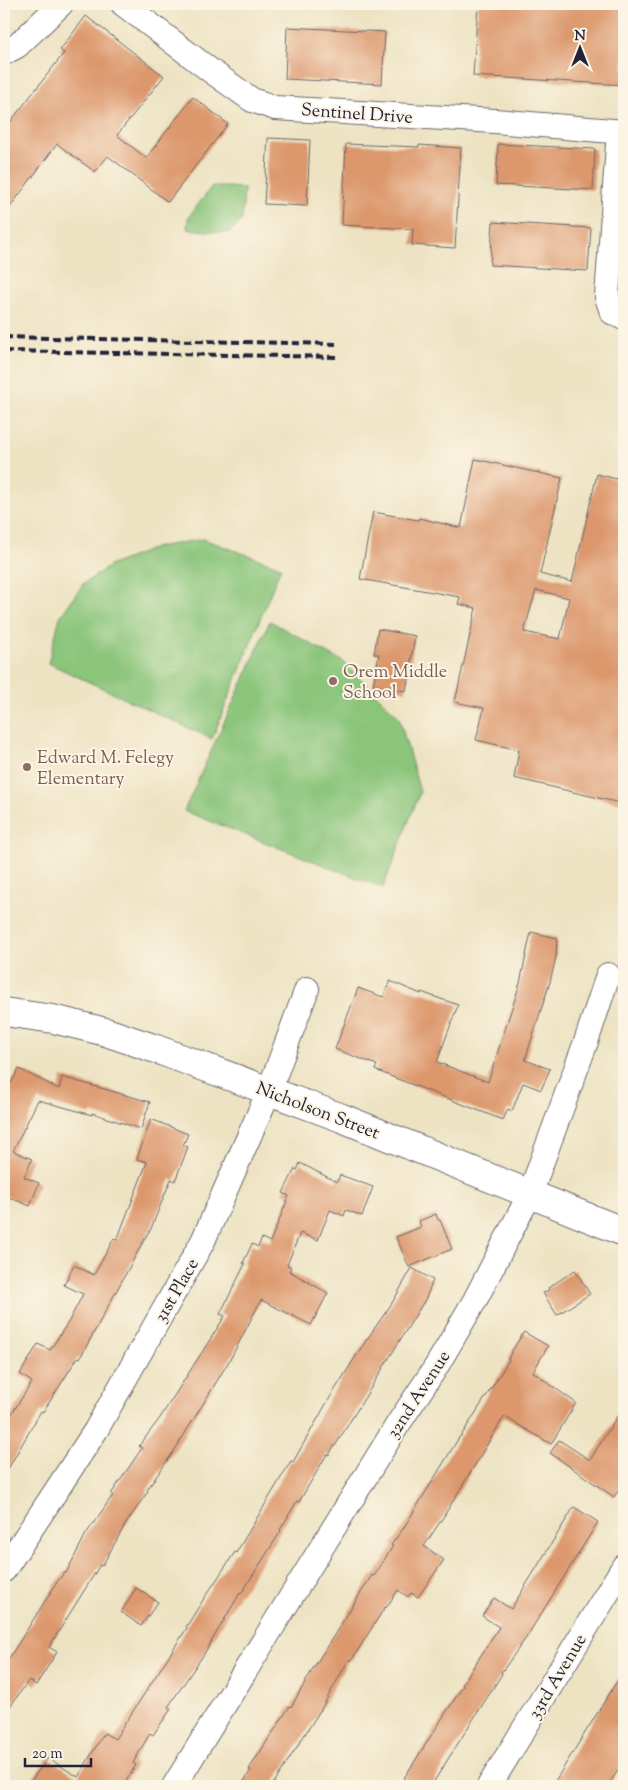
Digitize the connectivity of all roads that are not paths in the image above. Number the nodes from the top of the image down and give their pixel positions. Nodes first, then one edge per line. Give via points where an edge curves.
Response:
1 (61, 4) edge
2 (122, 4) edge
3 (4, 53) edge
4 (621, 131) edge
5 (618, 315) edge
6 (608, 975) dead end
7 (308, 989) dead end
8 (4, 1013) edge
9 (269, 1091) junction
10 (530, 1194) junction
11 (624, 1232) edge
12 (624, 1566) edge
13 (4, 1570) edge
14 (174, 1786) edge
15 (489, 1786) edge

1 - 3 street via 17,46
2 - 4 street, Sentinel Drive via 252,100 275,108
4 - 5 street via 607,297
6 - 10 street, 32nd Avenue
7 - 9 street, 31st Place
8 - 9 street, Nicholson Street via 53,1019 106,1032
9 - 10 street, Nicholson Street
9 - 13 street, 31st Place via 203,1242 96,1430
10 - 11 street, Nicholson Street
10 - 14 street, 32nd Avenue via 495,1264 436,1367
12 - 15 street, 33rd Avenue

